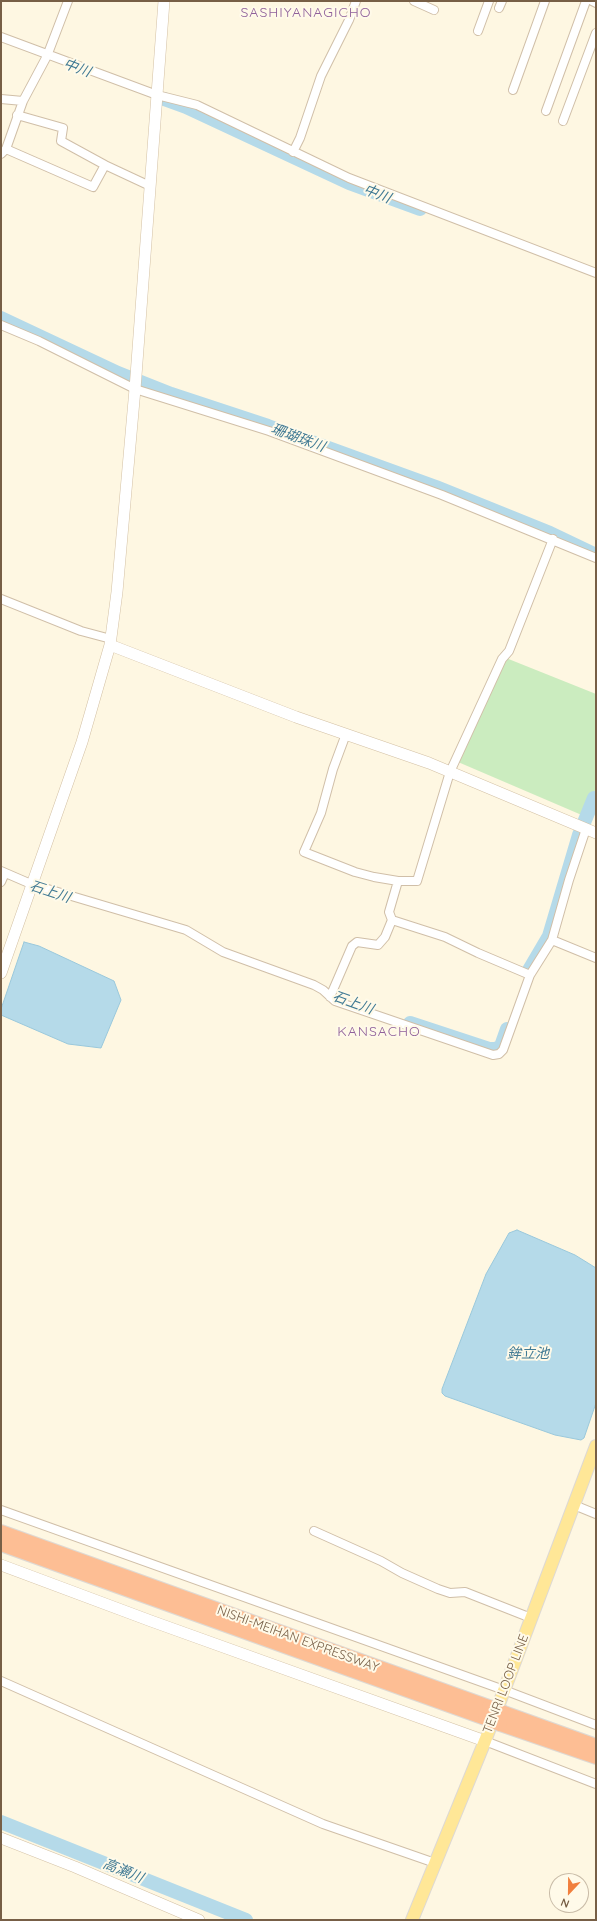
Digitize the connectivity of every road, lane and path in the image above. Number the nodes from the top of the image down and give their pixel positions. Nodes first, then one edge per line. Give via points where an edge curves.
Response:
1 (68, 1) edge
2 (164, 1) edge
3 (356, 1) edge
4 (414, 1) edge
5 (489, 1) edge
6 (545, 1) edge
7 (586, 1) edge
8 (592, 1) edge
9 (596, 2) edge
10 (434, 10) dead end
11 (478, 31) dead end
12 (596, 33) edge
13 (1, 37) edge
14 (47, 56) junction
15 (513, 90) dead end
16 (157, 95) junction
17 (1, 99) edge
18 (23, 101) junction
19 (546, 111) dead end
20 (17, 115) junction
21 (562, 121) dead end
22 (4, 152) edge
23 (293, 152) junction
24 (105, 165) junction
25 (150, 186) junction
26 (596, 273) edge
27 (1, 325) edge
28 (135, 389) junction
29 (553, 539) junction
30 (596, 558) edge
31 (1, 599) edge
32 (111, 642) junction
33 (346, 734) junction
34 (450, 772) junction
35 (591, 831) edge
36 (3, 872) edge
37 (398, 881) junction
38 (1, 882) edge
39 (31, 884) junction
40 (392, 920) junction
41 (552, 940) junction
42 (596, 958) edge
43 (1, 973) edge
44 (528, 974) junction
45 (330, 998) junction
46 (595, 1452) edge
47 (574, 1505) junction
48 (1, 1510) edge
49 (596, 1514) edge
50 (314, 1531) dead end
51 (1, 1532) edge
52 (1, 1544) edge
53 (1, 1566) edge
54 (531, 1618) junction
55 (1, 1680) edge
56 (504, 1690) junction
57 (487, 1713) junction
58 (502, 1718) junction
59 (596, 1725) edge
60 (542, 1727) junction
61 (596, 1740) edge
62 (485, 1741) junction
63 (596, 1746) edge
64 (596, 1757) edge
65 (596, 1784) edge
66 (1, 1838) edge
67 (435, 1864) junction
68 (199, 1920) edge
69 (412, 1920) edge

1 - 14 street
2 - 16 street
3 - 23 street via 321,76
4 - 10 street
5 - 11 street
6 - 15 street
7 - 19 street
8 - 9 street
12 - 21 street
13 - 14 street
14 - 16 street
14 - 18 street
16 - 23 street via 197,106
16 - 25 street
17 - 18 street
18 - 20 street
20 - 22 street
20 - 24 street via 63,128 61,141
22 - 24 street via 93,187
23 - 26 street via 349,178
24 - 25 street
25 - 28 street
27 - 28 street
28 - 29 street via 269,431
28 - 32 street
29 - 30 street
29 - 34 street via 509,651 502,660
31 - 32 street
32 - 33 street via 296,717
32 - 39 street via 82,742
33 - 34 street
33 - 37 street via 321,813 304,852 354,872
34 - 35 street
34 - 37 street via 420,876 417,881
35 - 41 street via 569,880
36 - 38 street
36 - 39 street
37 - 40 street via 389,912
39 - 43 street
39 - 45 street via 186,930 223,952 323,990
40 - 44 street via 445,937
40 - 45 street via 385,937 378,945 357,942 352,946
41 - 42 street
41 - 44 street
44 - 45 street via 503,1050 493,1055
46 - 47 main road, TENRI LOOP LINE
47 - 49 street
47 - 54 main road, TENRI LOOP LINE
48 - 56 street
50 - 54 street via 438,1589 450,1593 465,1592
51 - 57 highway, NISHI-MEIHAN EXPRESSWAY
52 - 57 highway, NISHI-MEIHAN EXPRESSWAY
53 - 62 street
54 - 56 main road, TENRI LOOP LINE
55 - 67 street via 323,1824
56 - 59 street
56 - 62 main road, TENRI LOOP LINE
57 - 58 highway, NISHI-MEIHAN EXPRESSWAY, bridge
58 - 60 highway, NISHI-MEIHAN EXPRESSWAY
58 - 64 highway, NISHI-MEIHAN EXPRESSWAY
60 - 61 highway via 554,1726
60 - 63 highway, NISHI-MEIHAN EXPRESSWAY
62 - 65 street
62 - 67 main road, TENRI LOOP LINE
66 - 68 street
67 - 69 main road, TENRI LOOP LINE

